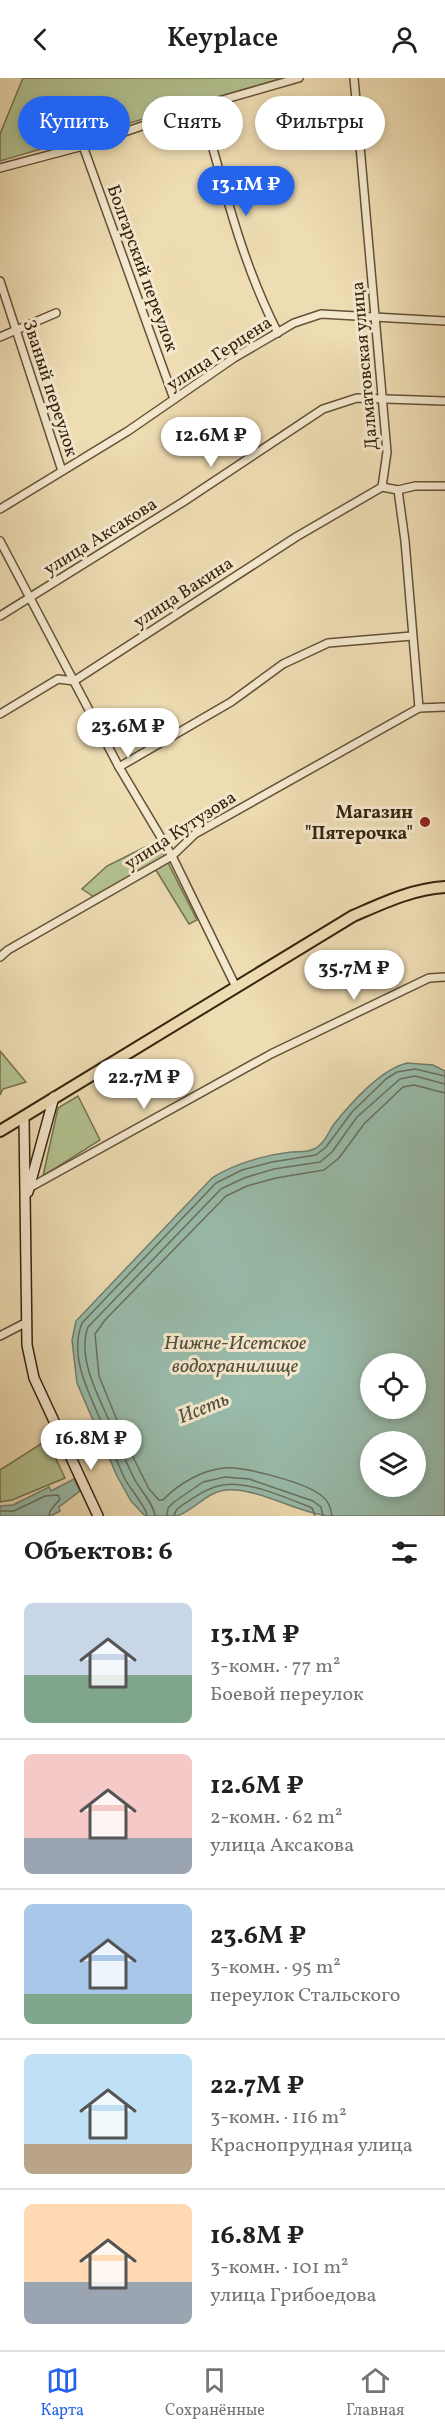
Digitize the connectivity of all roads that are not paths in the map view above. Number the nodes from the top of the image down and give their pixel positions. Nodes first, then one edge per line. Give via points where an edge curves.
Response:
1 (299, 78) edge
2 (354, 78) edge
3 (236, 96) edge
4 (68, 150) edge
5 (84, 150) edge
6 (214, 150) edge
7 (0, 168) edge
8 (0, 280) edge
9 (56, 313) dead end
10 (375, 317) junction
11 (445, 321) edge
12 (16, 329) junction
13 (278, 333) junction
14 (0, 337) edge
15 (174, 399) junction
16 (382, 400) junction
17 (445, 401) edge
18 (62, 471) junction
19 (445, 486) edge
20 (382, 487) junction
21 (398, 490) junction
22 (0, 508) edge
23 (0, 541) edge
24 (30, 598) junction
25 (0, 616) edge
26 (412, 636) junction
27 (74, 681) junction
28 (445, 707) edge
29 (419, 708) junction
30 (0, 714) edge
31 (118, 767) junction
32 (172, 856) junction
33 (445, 887) edge
34 (0, 957) edge
35 (445, 977) edge
36 (236, 987) junction
37 (54, 1097) junction
38 (24, 1118) junction
39 (0, 1131) edge
40 (29, 1188) junction
41 (25, 1203) junction
42 (27, 1323) junction
43 (0, 1336) edge
44 (98, 1516) edge

1 - 3 street
2 - 10 street, Далматовская улица
4 - 7 street
5 - 15 street, Болгарский переулок
6 - 13 street via 239,236
8 - 12 street, Званый переулок
9 - 12 street
10 - 11 street, улица Герцена
10 - 13 street, улица Герцена via 321,314
10 - 16 street, Далматовская улица
12 - 14 street
12 - 18 street, Званый переулок
13 - 15 street, улица Герцена
15 - 18 street, улица Герцена
16 - 17 street, улица Аксакова
16 - 20 street, Далматовская улица via 387,452
16 - 24 street, улица Аксакова via 357,398 323,409
18 - 22 street, улица Герцена
19 - 21 street
20 - 21 street
20 - 27 street, улица Вакина via 296,537
21 - 26 street
23 - 24 street
24 - 25 street, улица Аксакова
24 - 27 street
26 - 29 street
26 - 31 street via 328,643 283,664 231,702
27 - 30 street, улица Вакина via 58,680
27 - 31 street
28 - 29 street, улица Кутузова
29 - 32 street, улица Кутузова via 195,834
31 - 32 street
32 - 34 street, улица Кутузова
32 - 36 street
33 - 36 main road via 394,898 353,916
35 - 40 street via 429,978 271,1054
36 - 37 main road
37 - 38 main road
37 - 40 main road
38 - 39 main road
38 - 41 main road
40 - 41 main road
41 - 42 main road
42 - 43 street
42 - 44 main road via 34,1378

